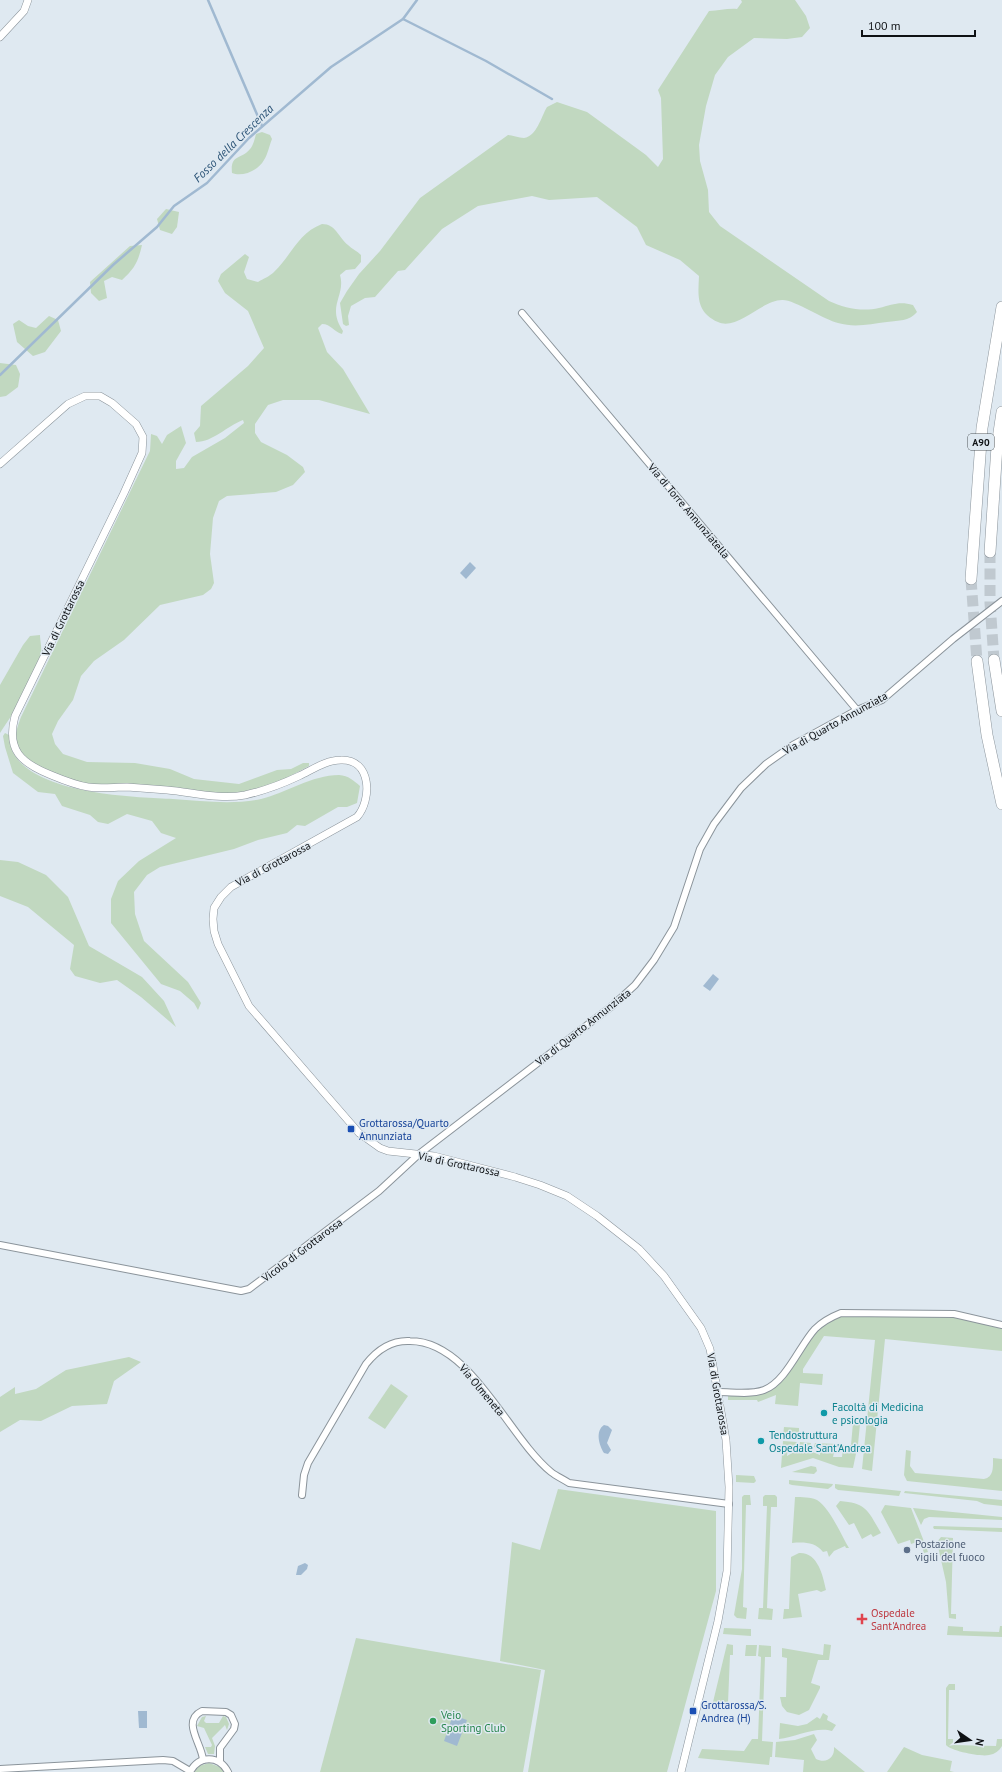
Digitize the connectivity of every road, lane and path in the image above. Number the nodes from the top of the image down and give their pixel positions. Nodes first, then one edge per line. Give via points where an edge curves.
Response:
1 (28, 0) edge
2 (0, 37) edge
3 (1002, 307) edge
4 (522, 313) dead end
5 (1002, 412) edge
6 (0, 464) edge
7 (990, 552) tunnel mouth
8 (971, 579) tunnel mouth
9 (1002, 601) edge
10 (994, 660) tunnel mouth
11 (977, 661) tunnel mouth
12 (856, 710) junction
13 (1002, 711) edge
14 (1002, 804) edge
15 (419, 1154) junction
16 (0, 1245) edge
17 (1002, 1325) edge
18 (719, 1392) junction
19 (302, 1495) dead end
20 (729, 1504) junction
21 (203, 1760) junction
22 (220, 1761) junction
23 (0, 1770) edge
24 (190, 1771) edge
25 (228, 1772) edge
26 (681, 1772) edge

1 - 2 street via 20,16
3 - 8 highway, A90 via 982,428
4 - 12 street, Via di Torre Annunziatella
5 - 7 highway, A90 via 997,446
6 - 15 street, Via di Grottarossa via 68,404 85,396 100,396 112,402 136,424 143,437 142,453 130,481 16,716 12,738 23,761 69,782 89,787 184,791 216,797 244,795 329,762 342,760 353,762 365,776 368,788 367,801 357,817 231,887 214,908 212,919 218,944 249,1006 359,1132 388,1151
9 - 12 street, Via di Quarto Annunziata via 882,700
10 - 13 highway
11 - 14 highway via 986,735
12 - 15 street, Via di Quarto Annunziata via 793,745 754,775 727,804 700,849 674,927 635,985 612,1006
15 - 16 street, Vicolo di Grottarossa via 379,1191 247,1290 241,1291
15 - 18 street, Via di Grottarossa via 515,1177 552,1189 597,1216 639,1249 664,1276 701,1328 710,1349
17 - 18 street via 954,1314 841,1313 814,1330 779,1379 770,1387 754,1392
18 - 20 street, Via di Grottarossa via 726,1440
19 - 20 street, Via Olmeneta via 308,1463 366,1364 377,1352 394,1342 416,1340 437,1346 456,1360 550,1471 569,1483
20 - 26 street, Via di Grottarossa via 727,1571 722,1606
21 - 22 street
21 - 22 street via 192,1727 194,1719 202,1711 222,1710 230,1715 235,1724 220,1748
21 - 24 street
22 - 25 street
23 - 24 street via 163,1760 173,1761

